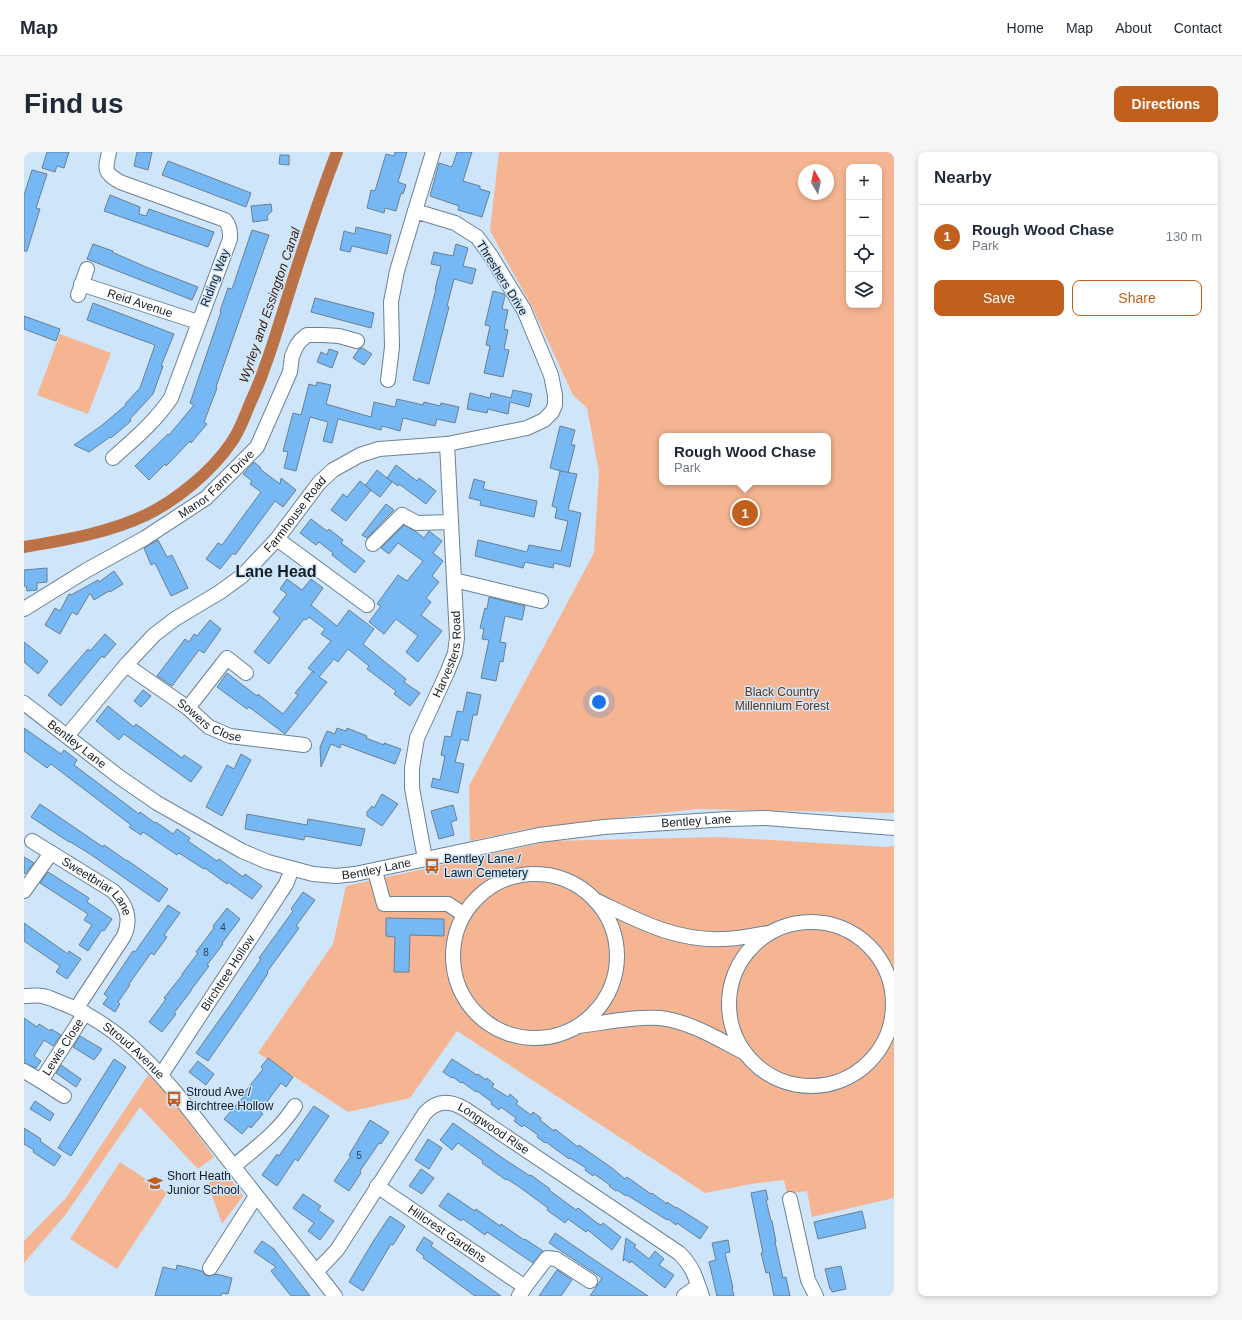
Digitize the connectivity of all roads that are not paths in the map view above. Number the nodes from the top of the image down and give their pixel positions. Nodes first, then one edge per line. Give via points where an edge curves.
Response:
1 (109, 152) edge
2 (433, 152) edge
3 (415, 211) junction
4 (87, 269) dead end
5 (198, 322) junction
6 (357, 341) dead end
7 (388, 380) dead end
8 (555, 405) joint
9 (447, 444) junction
10 (113, 458) dead end
11 (451, 522) junction
12 (277, 539) junction
13 (374, 544) dead end
14 (454, 580) junction
15 (541, 601) dead end
16 (367, 605) dead end
17 (24, 610) edge
18 (126, 665) junction
19 (246, 673) dead end
20 (24, 703) edge
21 (188, 708) junction
22 (67, 736) junction
23 (304, 745) dead end
24 (894, 828) edge
25 (32, 841) dead end
26 (51, 853) junction
27 (425, 859) junction
28 (292, 869) junction
29 (375, 871) junction
30 (24, 891) edge
31 (595, 900) junction
32 (463, 914) junction
33 (769, 933) junction
34 (893, 986) edge
35 (24, 996) edge
36 (80, 1011) junction
37 (575, 1027) junction
38 (746, 1054) junction
39 (24, 1071) edge
40 (161, 1074) junction
41 (41, 1081) junction
42 (64, 1096) dead end
43 (295, 1106) dead end
44 (234, 1166) junction
45 (377, 1186) junction
46 (256, 1196) junction
47 (790, 1199) dead end
48 (210, 1268) dead end
49 (316, 1272) junction
50 (590, 1281) dead end
51 (520, 1288) edge
52 (700, 1291) edge
53 (335, 1296) edge
54 (684, 1296) edge
55 (816, 1296) edge

1 - 5 street, Riding Way via 106,162 108,174 112,178 225,220 229,225 230,239
2 - 3 street
3 - 7 street via 397,271 391,302 392,347
3 - 8 street, Threshers Drive via 455,222 477,237 491,256 524,310 551,375
4 - 5 street, Reid Avenue via 80,290
5 - 10 street, Riding Way via 170,398 161,413
6 - 17 street, Manor Farm Drive via 339,336 307,335 297,345 292,356 290,372 257,446 206,498 146,538 87,570
8 - 9 street, Farmhouse Road via 544,420 527,428
9 - 11 street, Harvesters Road
9 - 12 street, Farmhouse Road via 379,448 333,470 319,483
11 - 13 street via 417,523 402,514
11 - 14 street, Harvesters Road
12 - 16 street
12 - 18 street, Farmhouse Road via 242,576 154,635
14 - 15 street
14 - 27 street, Harvesters Road via 457,638 454,654 418,738 412,768 412,788
18 - 21 street, Sowers Close
18 - 22 street, Farmhouse Road
19 - 21 street via 227,658
20 - 22 street, Bentley Lane
21 - 23 street, Sowers Close via 210,727 230,736
22 - 28 street, Bentley Lane via 163,807 242,851
24 - 27 street, Bentley Lane via 766,818 698,820 539,835
25 - 26 street, Sweetbriar Lane
26 - 30 street
26 - 36 street, Sweetbriar Lane via 113,891 127,913 127,929 124,936
27 - 29 street, Bentley Lane
28 - 29 street, Bentley Lane via 336,876
28 - 40 street, Birchtree Hollow via 286,884
29 - 32 street via 384,904 448,904
31 - 32 street via 572,882 553,875 532,873 512,876 492,885 476,897
31 - 33 street via 653,928 683,937 723,939
31 - 37 street via 603,909 612,928 617,948 616,969 605,1000 585,1021
32 - 37 street via 455,933 452,960 461,993 472,1010 488,1024 506,1033 527,1038 547,1037 567,1032
33 - 34 street via 788,925 809,922 849,930 866,942 880,958
33 - 38 street via 753,946 740,962 732,981 728,1002 730,1022 737,1042
34 - 38 street via 893,1017 887,1037 876,1055 862,1069 844,1080 824,1086 803,1086 783,1082 764,1072
35 - 36 street, Stroud Avenue via 42,996
36 - 40 street, Stroud Avenue via 125,1040
36 - 41 street, Lewis Close
37 - 38 street via 628,1019 661,1018 687,1024
39 - 41 street, Lewis Close
40 - 44 street, Stroud Avenue
41 - 42 street, Lewis Close
43 - 44 street via 274,1134
44 - 46 street, Stroud Avenue
45 - 49 street, Longwood Rise via 337,1250
45 - 51 street, Hillcrest Gardens
45 - 52 street, Longwood Rise via 430,1107 439,1103 457,1104 680,1253 688,1261
46 - 48 street
46 - 49 street, Stroud Avenue
47 - 55 street via 808,1280
49 - 53 street, Stroud Avenue
50 - 51 street via 556,1259 547,1258
52 - 54 street

